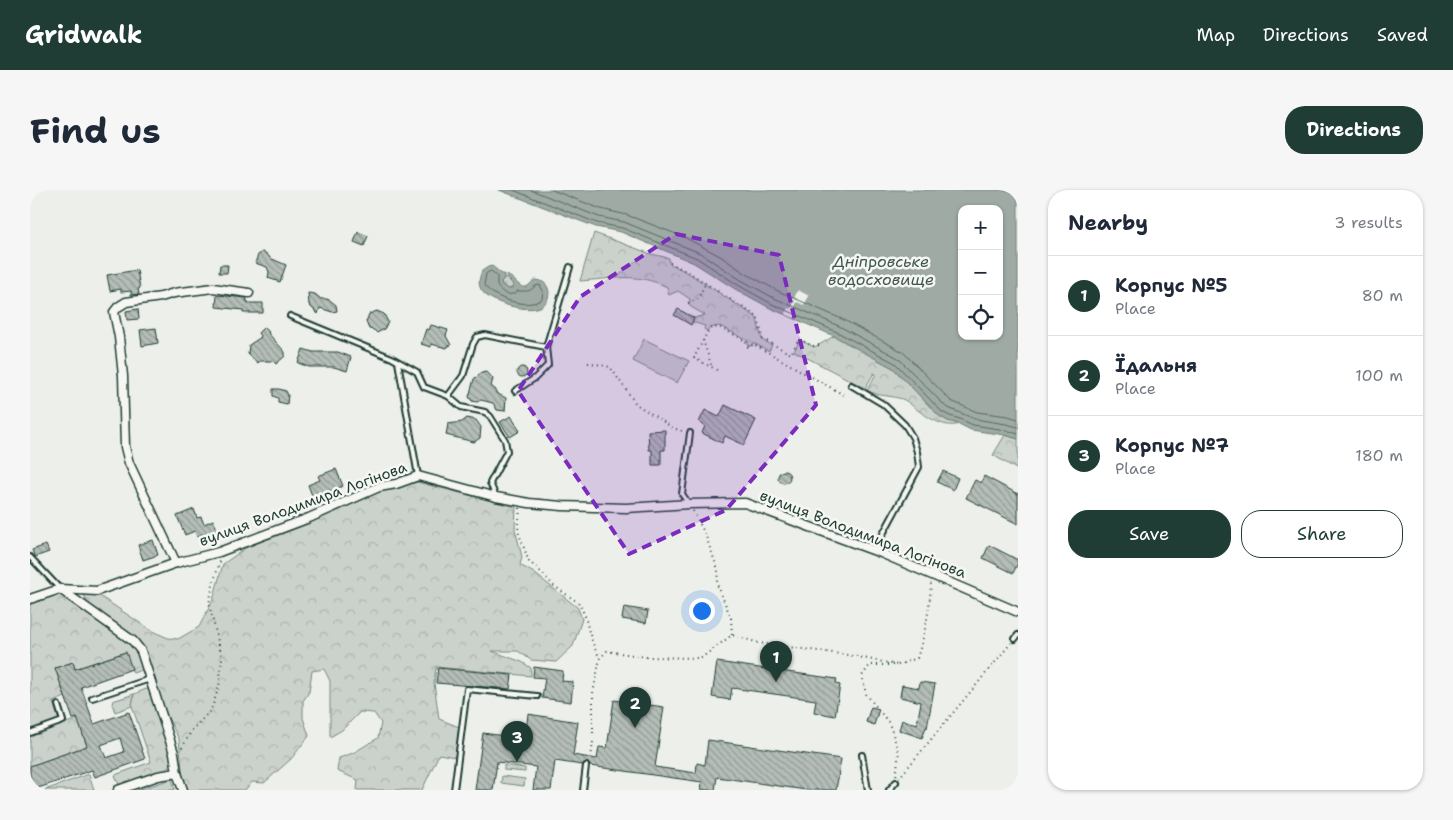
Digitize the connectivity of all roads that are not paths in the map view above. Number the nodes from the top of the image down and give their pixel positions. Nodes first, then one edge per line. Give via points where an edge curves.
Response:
1 (570, 267) dead end
2 (249, 293) dead end
3 (290, 316) dead end
4 (546, 346) junction
5 (398, 362) junction
6 (852, 385) dead end
7 (515, 391) dead end
8 (448, 396) junction
9 (690, 433) road end
10 (418, 476) junction
11 (496, 497) junction
12 (689, 504) junction
13 (881, 553) junction
14 (30, 557) edge
15 (176, 563) junction
16 (60, 589) junction
17 (30, 599) edge
18 (1018, 612) edge
19 (150, 679) junction
20 (537, 696) dead end
21 (92, 698) dead end
22 (58, 705) dead end
23 (30, 733) edge
24 (862, 755) dead end
25 (586, 766) dead end
26 (178, 773) junction
27 (896, 782) road end
28 (118, 790) edge
29 (183, 790) edge
30 (454, 790) edge
31 (583, 790) edge
32 (868, 790) edge
33 (889, 790) edge

1 - 4 lane
2 - 15 street via 212,288 174,292 126,302 114,312 122,366 125,447 129,463
3 - 5 lane
4 - 7 lane via 548,365
4 - 8 lane via 485,335 477,337 464,376
5 - 8 lane via 417,372 424,387
5 - 10 lane
6 - 13 lane via 883,404 905,425 918,452 919,467 877,544
8 - 11 lane via 461,407 485,412 505,440 507,451 490,483
9 - 12 lane via 682,494
10 - 11 street, вулиця Володимира Логінова
10 - 15 street, вулиця Володимира Логінова via 379,487 220,552
11 - 12 street, вулиця Володимира Логінова via 562,506 626,508
12 - 13 street, вулиця Володимира Логінова via 745,503
13 - 18 street, вулиця Володимира Логінова
14 - 16 lane
15 - 16 street, вулиця Володимира Логінова via 97,591
16 - 17 street, вулиця Володимира Логінова
16 - 19 street via 133,641 141,651
19 - 21 lane
19 - 26 street
20 - 30 lane via 467,689
22 - 23 lane via 63,721
24 - 32 lane
25 - 31 lane
26 - 28 street via 158,776
26 - 29 street
27 - 33 lane

